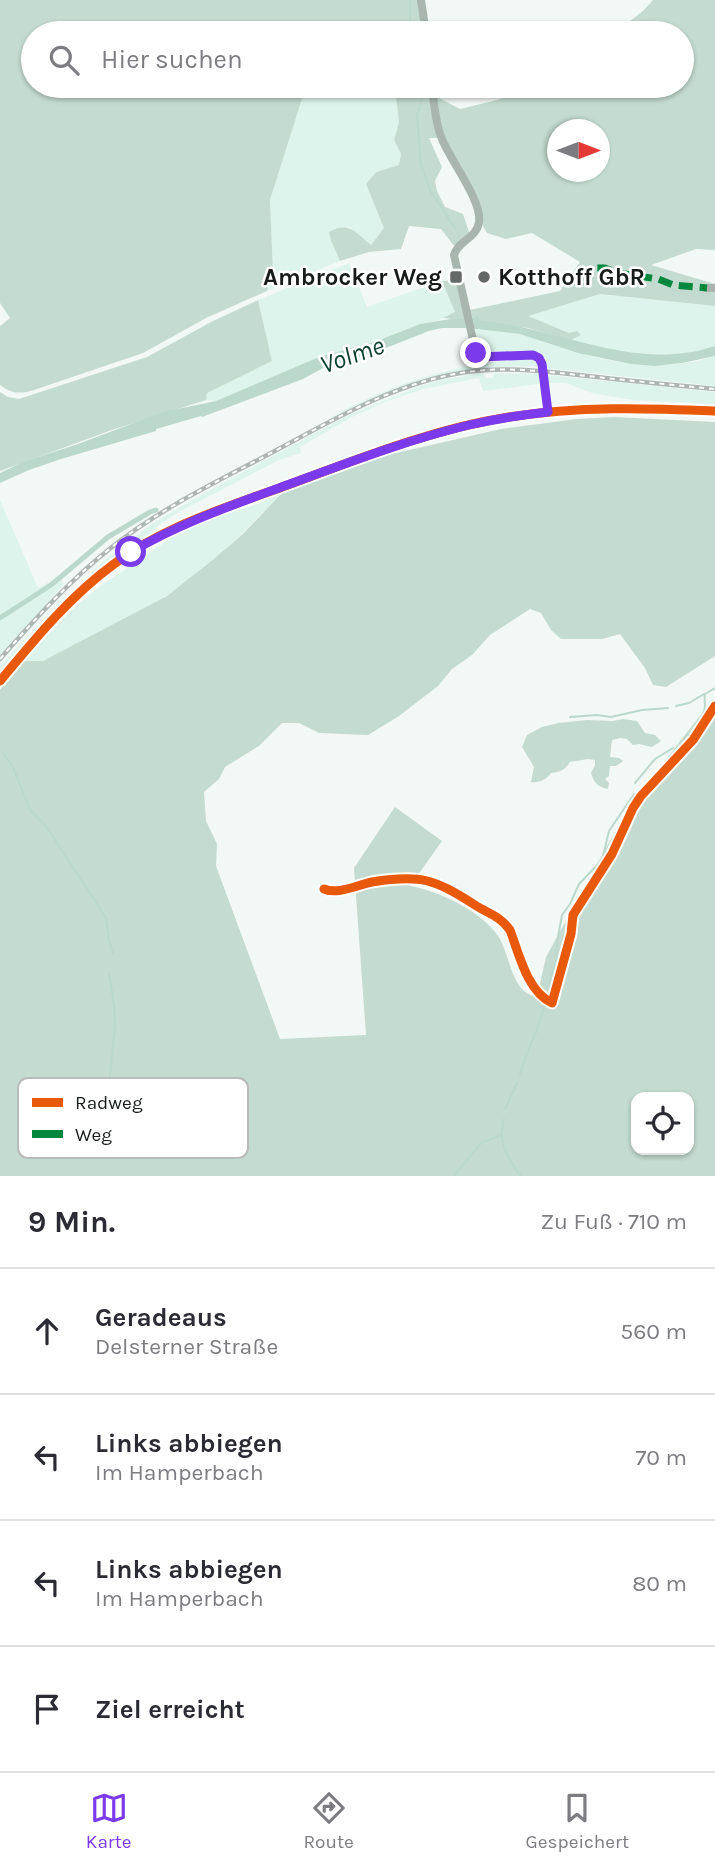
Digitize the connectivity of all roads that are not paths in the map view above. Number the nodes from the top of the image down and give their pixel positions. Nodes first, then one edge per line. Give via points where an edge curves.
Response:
1 (421, 0) edge
2 (424, 21) edge
3 (434, 98) edge
4 (715, 411) edge
5 (548, 412) junction
6 (0, 681) edge
7 (715, 706) edge
8 (324, 889) dead end

1 - 2 street
3 - 5 street via 441,138 479,215 475,232 454,253 476,353 480,357 539,358
4 - 5 main road via 620,407
5 - 6 main road via 480,422 394,447 170,531 116,562 77,593
7 - 8 street via 693,740 641,796 612,854 573,915 552,1003 535,990 506,925 463,896 420,878

